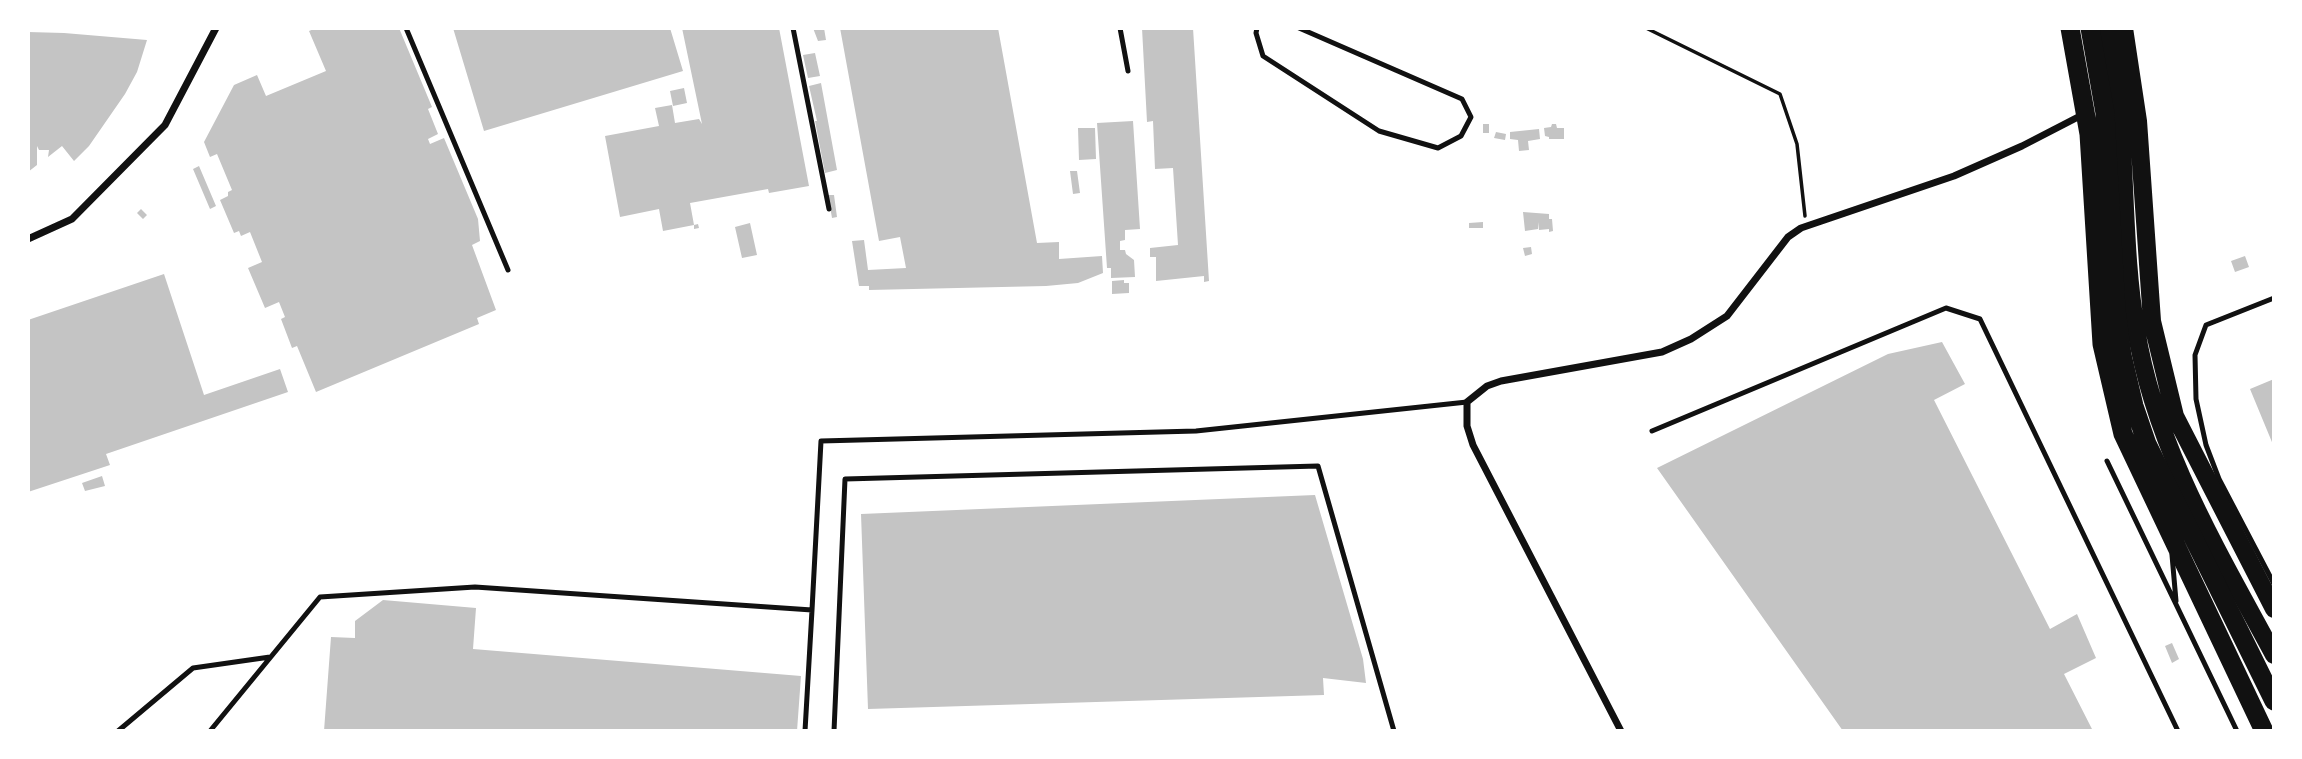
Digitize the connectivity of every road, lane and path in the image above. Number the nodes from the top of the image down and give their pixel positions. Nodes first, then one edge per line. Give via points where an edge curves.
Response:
1 (216, 28) edge
2 (406, 28) edge
3 (793, 28) edge
4 (1120, 28) edge
5 (1257, 28) edge
6 (1299, 28) edge
7 (1646, 28) edge
8 (2070, 28) edge
9 (2090, 28) edge
10 (2106, 28) edge
11 (2123, 28) edge
12 (1128, 71) dead end
13 (2085, 113) junction
14 (829, 209) dead end
15 (1801, 228) junction
16 (28, 239) edge
17 (508, 271) dead end
18 (2274, 298) edge
19 (1467, 402) junction
20 (1652, 431) dead end
21 (2107, 461) dead end
22 (2187, 507) junction
23 (2170, 534) junction
24 (2274, 584) edge
25 (2177, 604) junction
26 (2274, 609) edge
27 (812, 610) junction
28 (2274, 656) edge
29 (270, 657) junction
30 (2274, 701) edge
31 (118, 731) edge
32 (210, 731) edge
33 (805, 731) edge
34 (835, 731) edge
35 (1394, 731) edge
36 (1621, 731) edge
37 (2178, 731) edge
38 (2237, 731) edge
39 (2264, 731) edge

1 - 16 street via 165,125 72,219
2 - 17 lane
3 - 14 lane
4 - 12 lane
5 - 6 lane via 1263,56 1379,131 1438,148 1461,136 1471,117 1462,99
7 - 15 path via 1780,94 1797,144 1805,221
8 - 13 highway
9 - 22 highway via 2105,113 2122,355 2147,444
10 - 22 main road via 2120,121 2136,329 2146,380
11 - 26 main road via 2138,121 2152,321 2175,416
13 - 15 street via 1954,176
13 - 23 highway via 2102,344 2123,434
15 - 19 street via 1788,237 1727,316 1691,339 1662,352 1501,381
18 - 24 lane via 2206,325 2194,355 2196,399 2206,445
19 - 27 lane via 1196,431 821,441
19 - 36 street via 1473,445
20 - 37 lane via 1945,309 1980,319
21 - 25 lane
22 - 28 main road
22 - 30 highway
23 - 25 lane
23 - 39 highway
25 - 38 lane
27 - 29 lane via 475,587 320,597
27 - 33 lane
29 - 31 lane via 193,668
29 - 32 lane
34 - 35 lane via 845,479 1318,466

